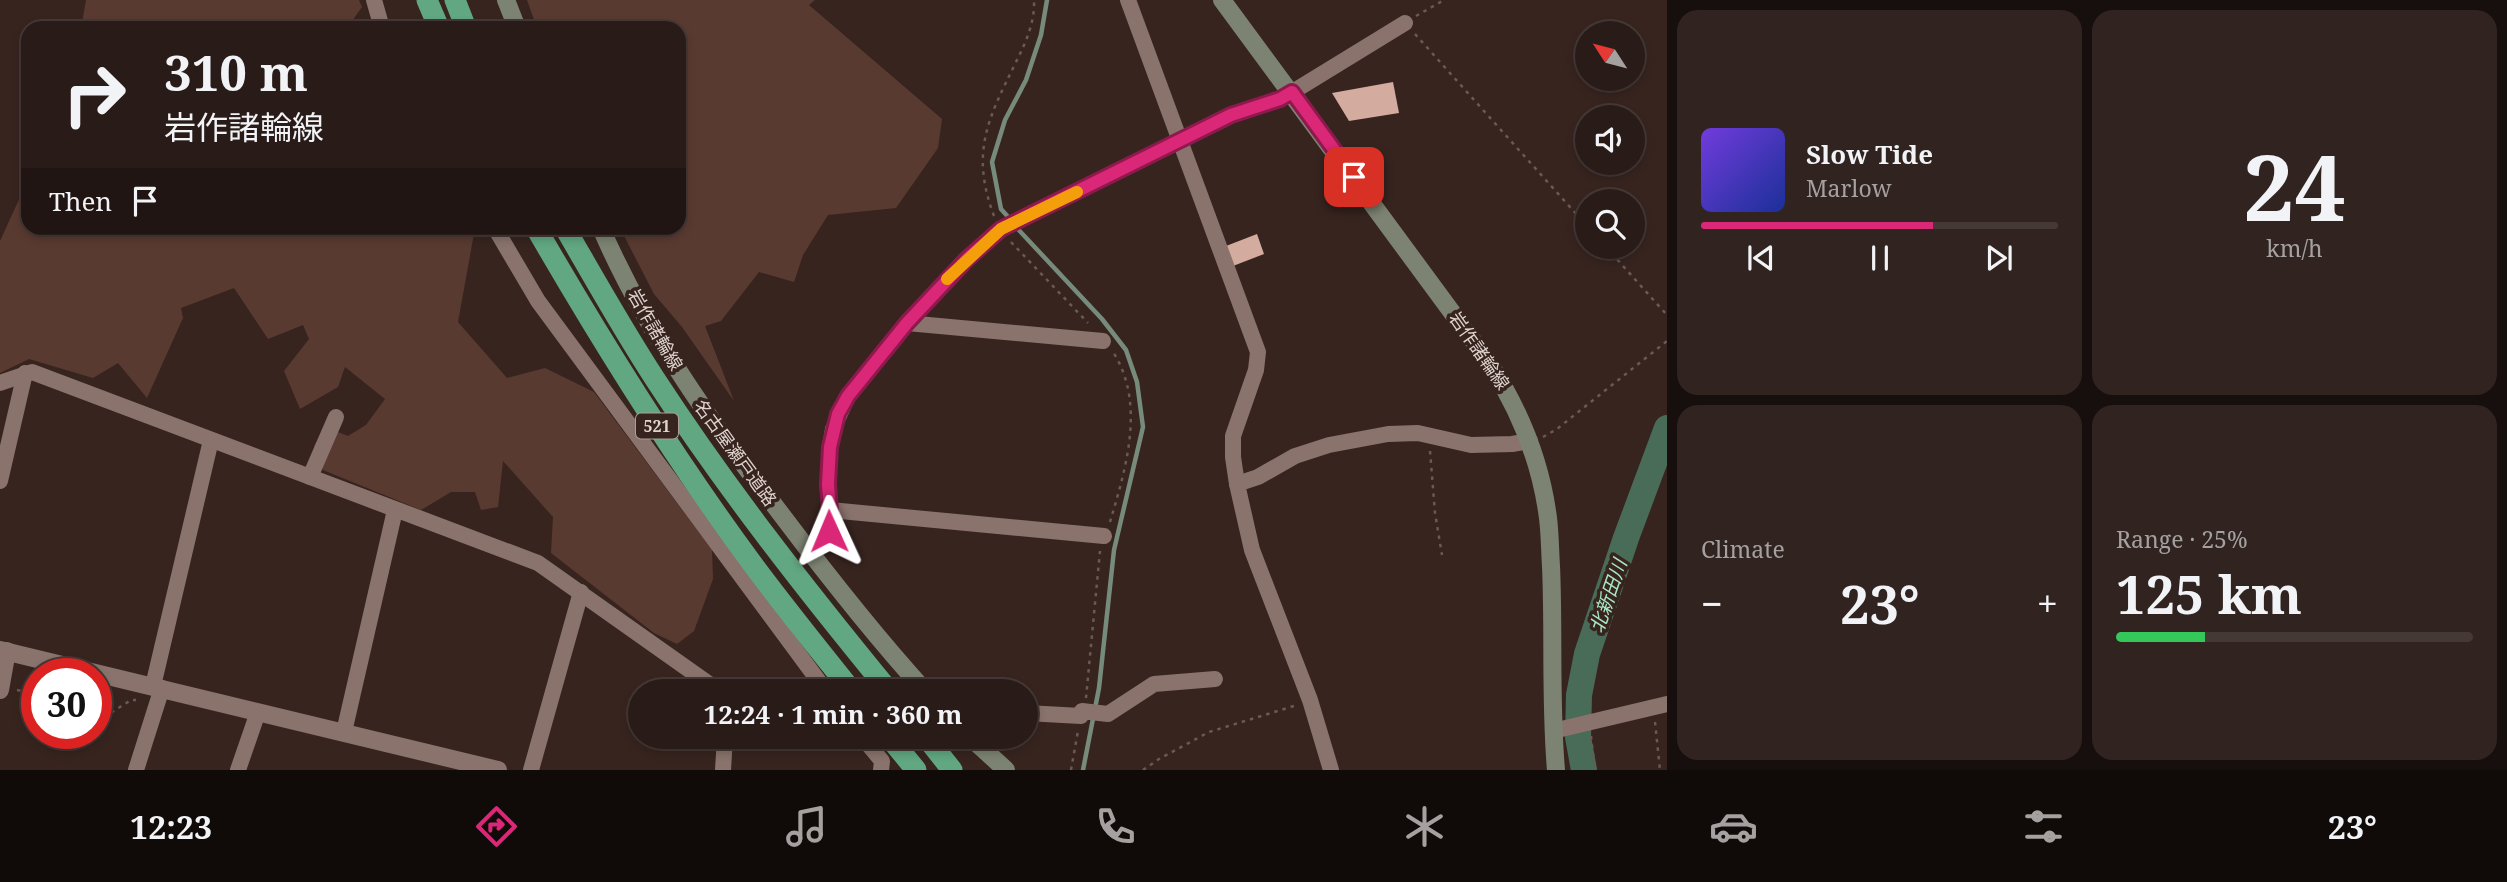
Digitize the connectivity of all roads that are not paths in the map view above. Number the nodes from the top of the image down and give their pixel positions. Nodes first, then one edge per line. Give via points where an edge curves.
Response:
1 (374, 0) edge
2 (427, 0) edge
3 (454, 0) edge
4 (506, 0) edge
5 (1128, 0) edge
6 (1222, 0) edge
7 (380, 21) edge
8 (436, 21) edge
9 (463, 21) edge
10 (514, 21) edge
11 (1405, 23) road end
12 (1292, 92) junction
13 (1180, 142) junction
14 (499, 235) edge
15 (540, 235) edge
16 (569, 235) edge
17 (605, 235) edge
18 (907, 323) junction
19 (1103, 341) road end
20 (25, 373) junction
21 (0, 383) edge
22 (336, 417) dead end
23 (211, 440) junction
24 (1530, 440) junction
25 (310, 477) junction
26 (0, 481) edge
27 (1237, 484) junction
28 (395, 510) junction
29 (830, 510) junction
30 (1104, 536) road end
31 (809, 551) junction
32 (581, 592) junction
33 (4, 651) edge
34 (702, 679) edge
35 (817, 679) edge
36 (842, 679) edge
37 (879, 679) edge
38 (914, 679) edge
39 (1215, 679) dead end
40 (5, 690) edge
41 (157, 692) junction
42 (1660, 706) edge
43 (258, 712) junction
44 (1038, 713) edge
45 (1553, 731) junction
46 (344, 732) junction
47 (724, 749) edge
48 (872, 749) edge
49 (899, 749) edge
50 (935, 749) edge
51 (983, 749) edge
52 (136, 770) edge
53 (238, 770) edge
54 (498, 770) edge
55 (531, 770) edge
56 (723, 770) edge
57 (881, 770) edge
58 (916, 770) edge
59 (952, 770) edge
60 (1006, 770) edge
61 (1331, 770) edge
62 (1556, 770) edge

1 - 7 street
2 - 8 highway
3 - 9 highway
4 - 10 main road
5 - 13 street
6 - 12 main road, 岩作諸輪線
11 - 12 street
12 - 13 street via 1231,115
12 - 24 main road, 岩作諸輪線 via 1490,364
13 - 18 street via 1000,229
13 - 27 street via 1258,352 1233,436
14 - 35 street via 538,301
15 - 36 highway, 521 via 634,392 716,513
16 - 37 highway, 名古屋瀬戸道路 / 521 via 655,379 729,486
17 - 31 main road, 岩作諸輪線 via 663,347 719,433
18 - 19 street
18 - 29 street via 838,414 830,447
20 - 21 street
20 - 23 street
20 - 26 street
22 - 25 street
23 - 25 street
23 - 41 street
24 - 27 street via 1471,445 1418,433 1388,434 1295,456
24 - 45 main road, 岩作諸輪線 via 1548,518
25 - 28 street
27 - 61 street via 1252,550 1310,700
28 - 32 street via 538,563
28 - 46 street
29 - 30 street
29 - 31 street via 829,531
31 - 38 main road, 岩作諸輪線
32 - 34 street
32 - 55 street
33 - 40 street
33 - 41 street
39 - 44 street via 1154,684 1103,714
41 - 43 street
41 - 52 street
42 - 45 street
43 - 46 street
43 - 53 street
45 - 62 main road, 岩作諸輪線
46 - 54 street
47 - 56 street
48 - 57 street via 882,761
49 - 58 highway
50 - 59 highway
51 - 60 main road

